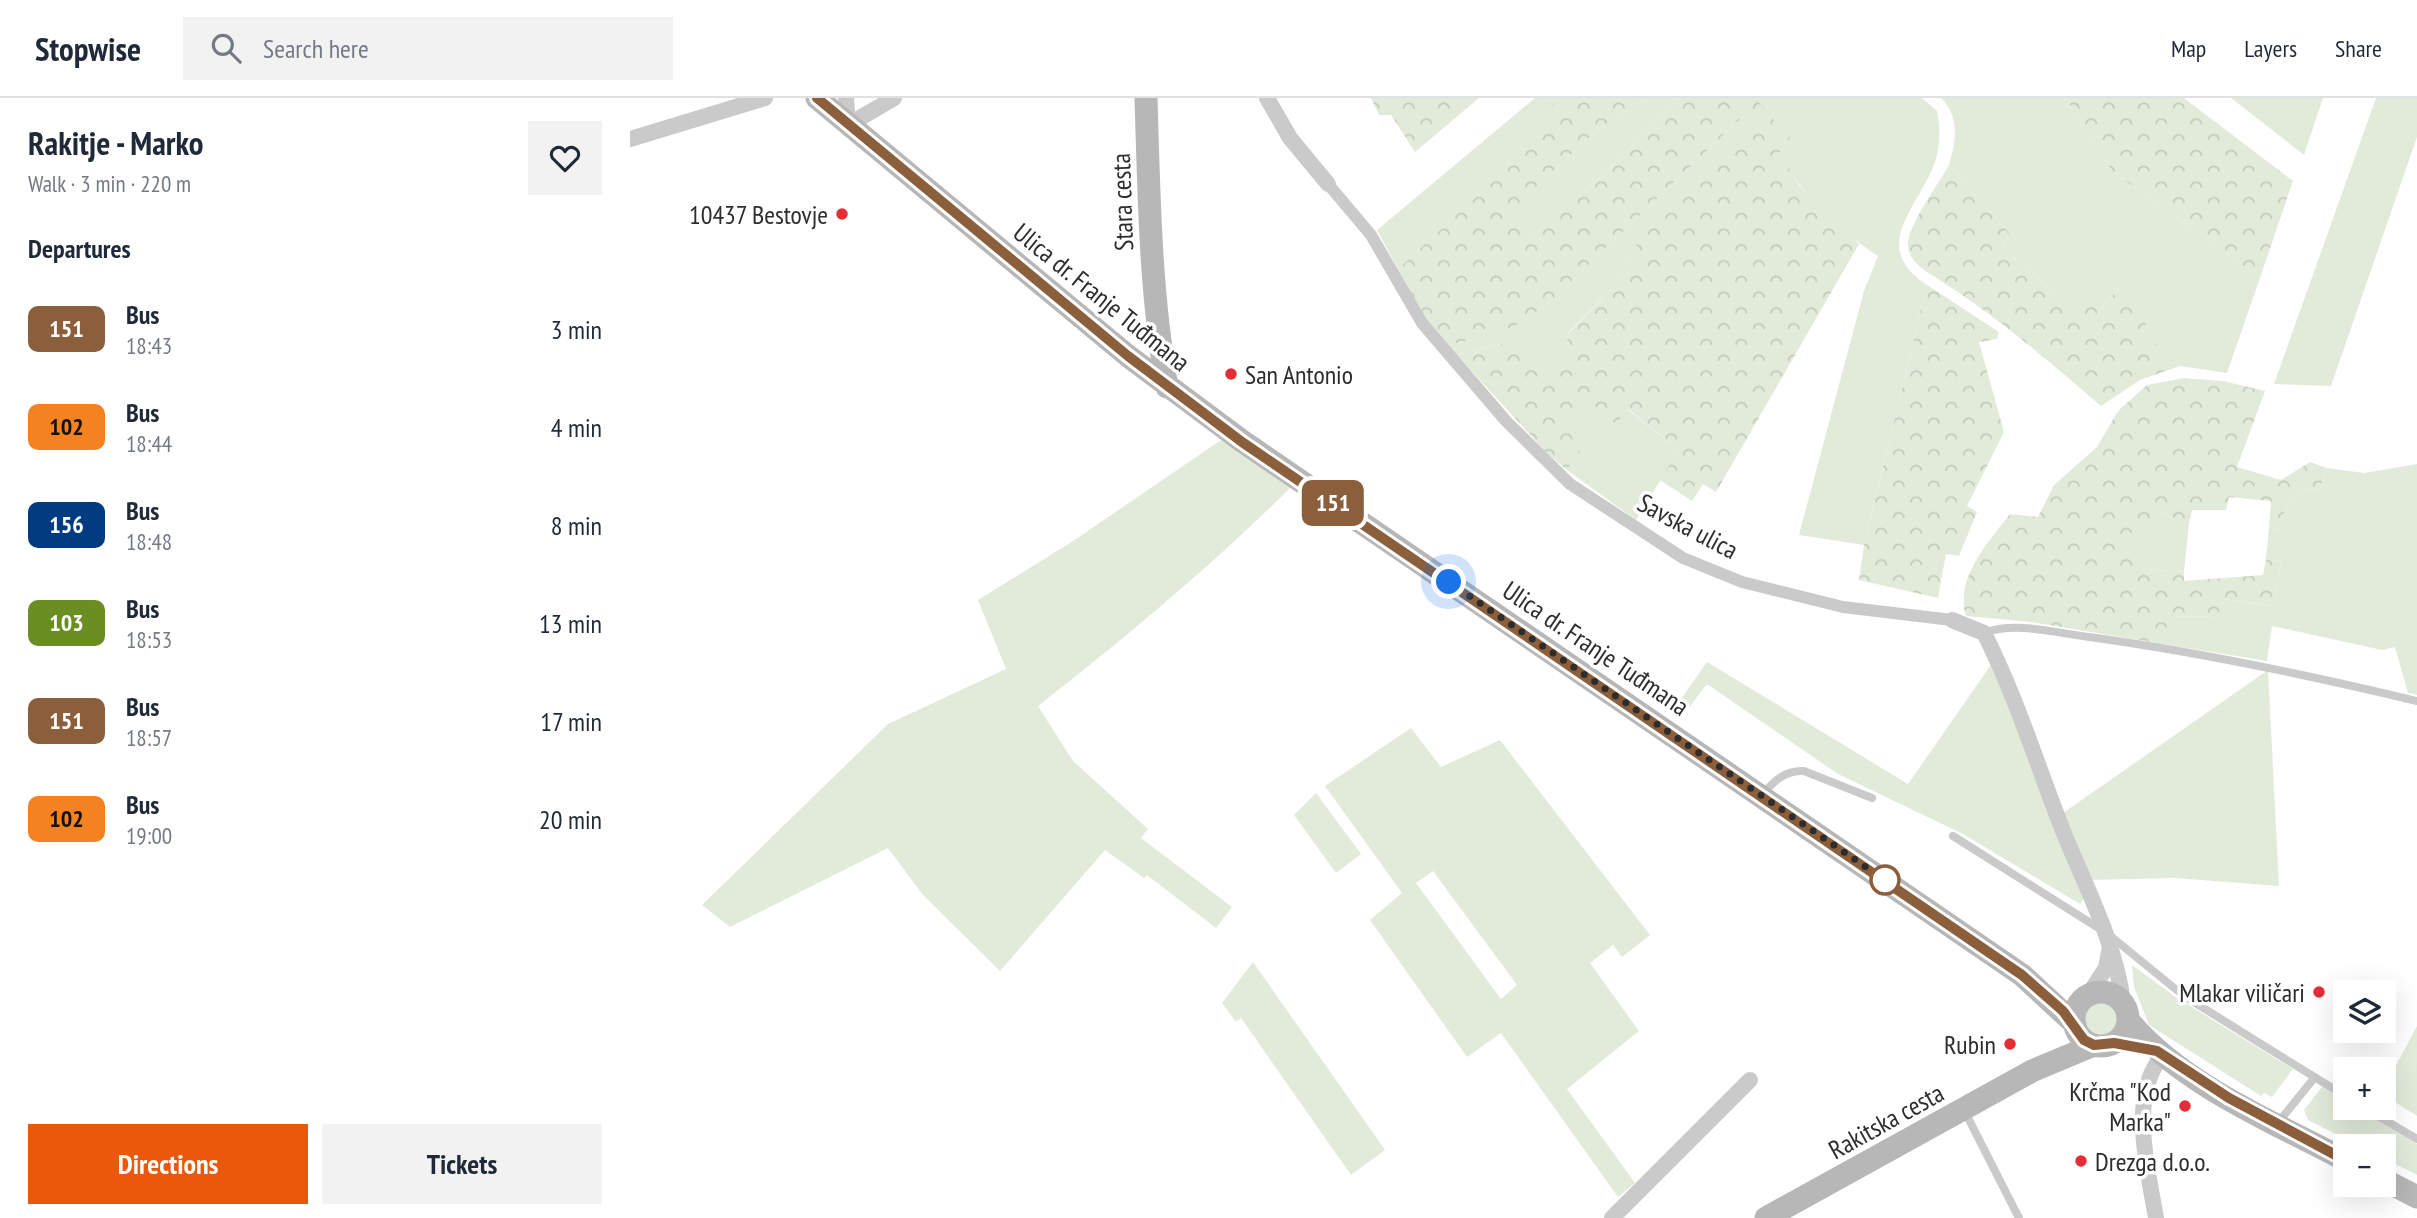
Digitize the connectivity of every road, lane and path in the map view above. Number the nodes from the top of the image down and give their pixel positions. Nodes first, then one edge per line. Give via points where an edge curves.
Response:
1 (765, 98) edge
2 (817, 98) edge
3 (846, 98) edge
4 (894, 98) edge
5 (1146, 98) edge
6 (1267, 98) edge
7 (848, 125) junction
8 (630, 139) edge
9 (1328, 184) joint
10 (1167, 387) junction
11 (1952, 620) joint
12 (1984, 633) junction
13 (2417, 701) edge
14 (1762, 795) junction
15 (1872, 798) dead end
16 (1953, 836) dead end
17 (2109, 940) junction
18 (2022, 975) junction
19 (2089, 994) junction
20 (2126, 1012) junction
21 (2074, 1024) junction
22 (2104, 1044) junction
23 (2159, 1054) junction
24 (2032, 1071) junction
25 (2315, 1077) junction
26 (1751, 1080) dead end
27 (2333, 1088) edge
28 (1965, 1110) junction
29 (2385, 1120) edge
30 (2277, 1124) junction
31 (2417, 1139) edge
32 (2333, 1154) edge
33 (2396, 1187) edge
34 (2417, 1198) edge
35 (1612, 1218) edge
36 (1766, 1218) edge
37 (2019, 1218) edge
38 (2157, 1218) edge

1 - 8 street
2 - 7 main road, Ulica dr. Franje Tuđmana
3 - 7 street
4 - 7 street
5 - 10 main road, Stara cesta via 1154,281
6 - 9 street, Savska ulica via 1290,138
7 - 10 main road, Ulica dr. Franje Tuđmana
9 - 11 street, Savska ulica via 1371,235 1422,323 1493,406 1570,484 1684,558 1742,582 1843,607
10 - 14 main road, Ulica dr. Franje Tuđmana
11 - 12 street, Savska ulica
12 - 13 lane via 2008,628 2137,644 2268,666
12 - 17 street via 2011,689
14 - 15 lane via 1794,770
14 - 18 main road, Ulica dr. Franje Tuđmana
16 - 17 lane
17 - 19 street via 2106,968
17 - 20 street
17 - 25 lane via 2184,996
18 - 19 main road, Ulica dr. Franje Tuđmana
18 - 21 main road, Ulica dr. Franje Tuđmana
19 - 20 main road via 2107,992
19 - 21 main road via 2078,1005
20 - 22 main road via 2122,1037
20 - 23 main road
21 - 22 main road via 2084,1040
21 - 24 main road, Rakitska cesta
22 - 23 main road
22 - 24 main road, Rakitska cesta
23 - 30 main road
23 - 38 street via 2145,1088 2145,1130
24 - 28 main road, Rakitska cesta
25 - 27 lane
25 - 30 lane
26 - 35 street
28 - 36 main road, Rakitska cesta
28 - 37 lane
29 - 31 lane
30 - 32 main road
33 - 34 main road

